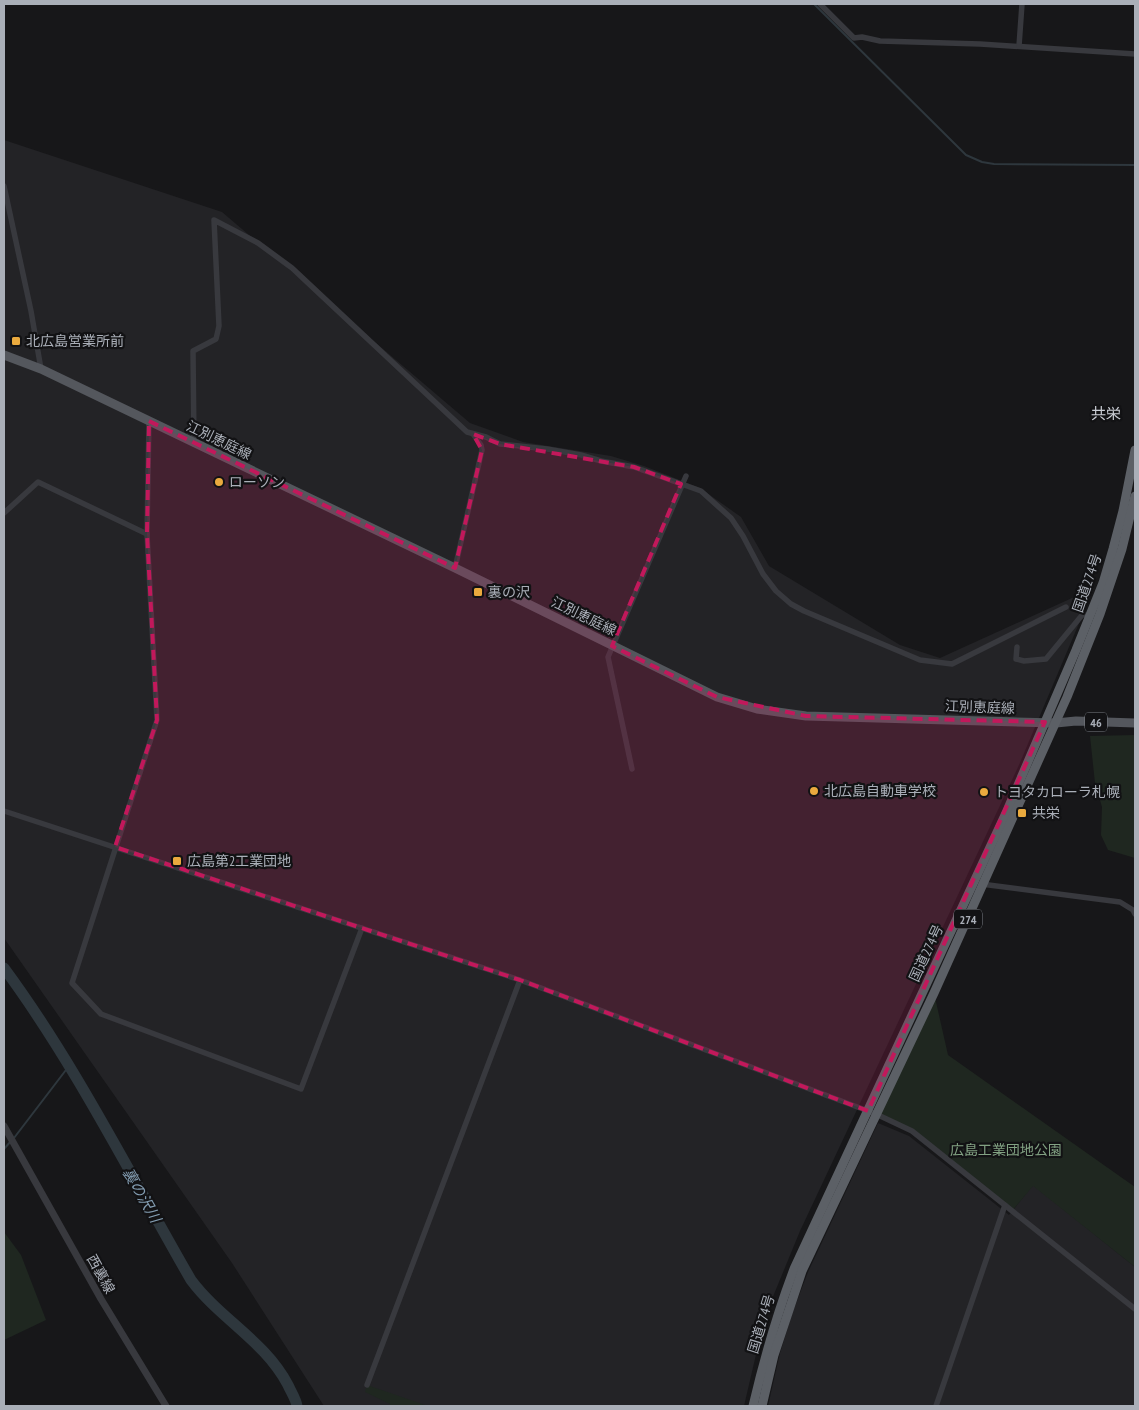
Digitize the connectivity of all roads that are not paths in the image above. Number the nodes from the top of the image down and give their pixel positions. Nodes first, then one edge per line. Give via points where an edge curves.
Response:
1 (820, 4) edge
2 (1022, 4) edge
3 (1019, 46) junction
4 (1135, 54) edge
5 (4, 186) edge
6 (4, 355) edge
7 (41, 369) junction
8 (149, 422) junction
9 (473, 434) junction
10 (194, 444) junction
11 (1135, 450) edge
12 (686, 476) dead end
13 (681, 484) junction
14 (1135, 496) edge
15 (4, 513) edge
16 (147, 534) junction
17 (455, 568) junction
18 (1066, 607) dead end
19 (1090, 617) junction
20 (612, 646) junction
21 (1017, 646) dead end
22 (1045, 722) junction
23 (1056, 723) junction
24 (1135, 723) edge
25 (632, 770) dead end
26 (4, 811) edge
27 (115, 847) junction
28 (979, 883) junction
29 (1135, 914) edge
30 (362, 928) junction
31 (520, 980) junction
32 (872, 1112) junction
33 (4, 1126) edge
34 (6, 1139) edge
35 (1005, 1205) junction
36 (1135, 1310) edge
37 (367, 1384) dead end
38 (166, 1406) edge
39 (752, 1406) edge
40 (762, 1406) edge
41 (936, 1406) edge

1 - 3 street via 854,38
2 - 3 street
3 - 4 street
5 - 7 street
6 - 7 main road, 江別恵庭線 / 46
7 - 8 main road, 江別恵庭線 / 46
8 - 10 main road, 江別恵庭線 / 46
8 - 16 street
9 - 10 street via 467,432 292,268 258,243 214,220 219,326 216,339 193,351
9 - 13 street via 500,444 581,455 634,467
9 - 17 street via 482,450
10 - 17 main road, 江別恵庭線 / 46
11 - 19 highway, 国道274号 / 274 via 1116,539
12 - 13 street
13 - 18 street via 701,492 731,518 763,574 791,604 920,660 952,664
13 - 20 street
14 - 23 highway, 国道274号 / 274 via 1122,550 1100,614
15 - 16 street via 38,482
16 - 27 street via 157,720
17 - 20 main road, 江別恵庭線 / 46
19 - 21 street via 1083,614 1046,659 1016,659
19 - 22 highway, 国道274号 / 274
20 - 22 main road, 江別恵庭線 / 46 via 717,697 757,709 806,716
20 - 25 street via 608,657
22 - 23 main road, 江別恵庭線 / 46
22 - 28 highway, 国道274号 / 274
23 - 24 main road, 江別恵庭線 / 46
23 - 28 highway, 国道274号 / 274
26 - 27 street
27 - 30 street
27 - 30 street via 72,983 101,1014 301,1089
28 - 29 street via 1120,902
28 - 32 highway, 国道274号 / 274
30 - 31 street
31 - 32 street
31 - 37 street
32 - 35 street via 912,1131
32 - 39 highway, 国道274号 / 274 via 794,1269 770,1336
32 - 40 highway, 国道274号 / 274 via 802,1271 774,1354
33 - 34 street
34 - 38 street, 西裏線 via 18,1151 100,1299
35 - 36 street
35 - 41 street

